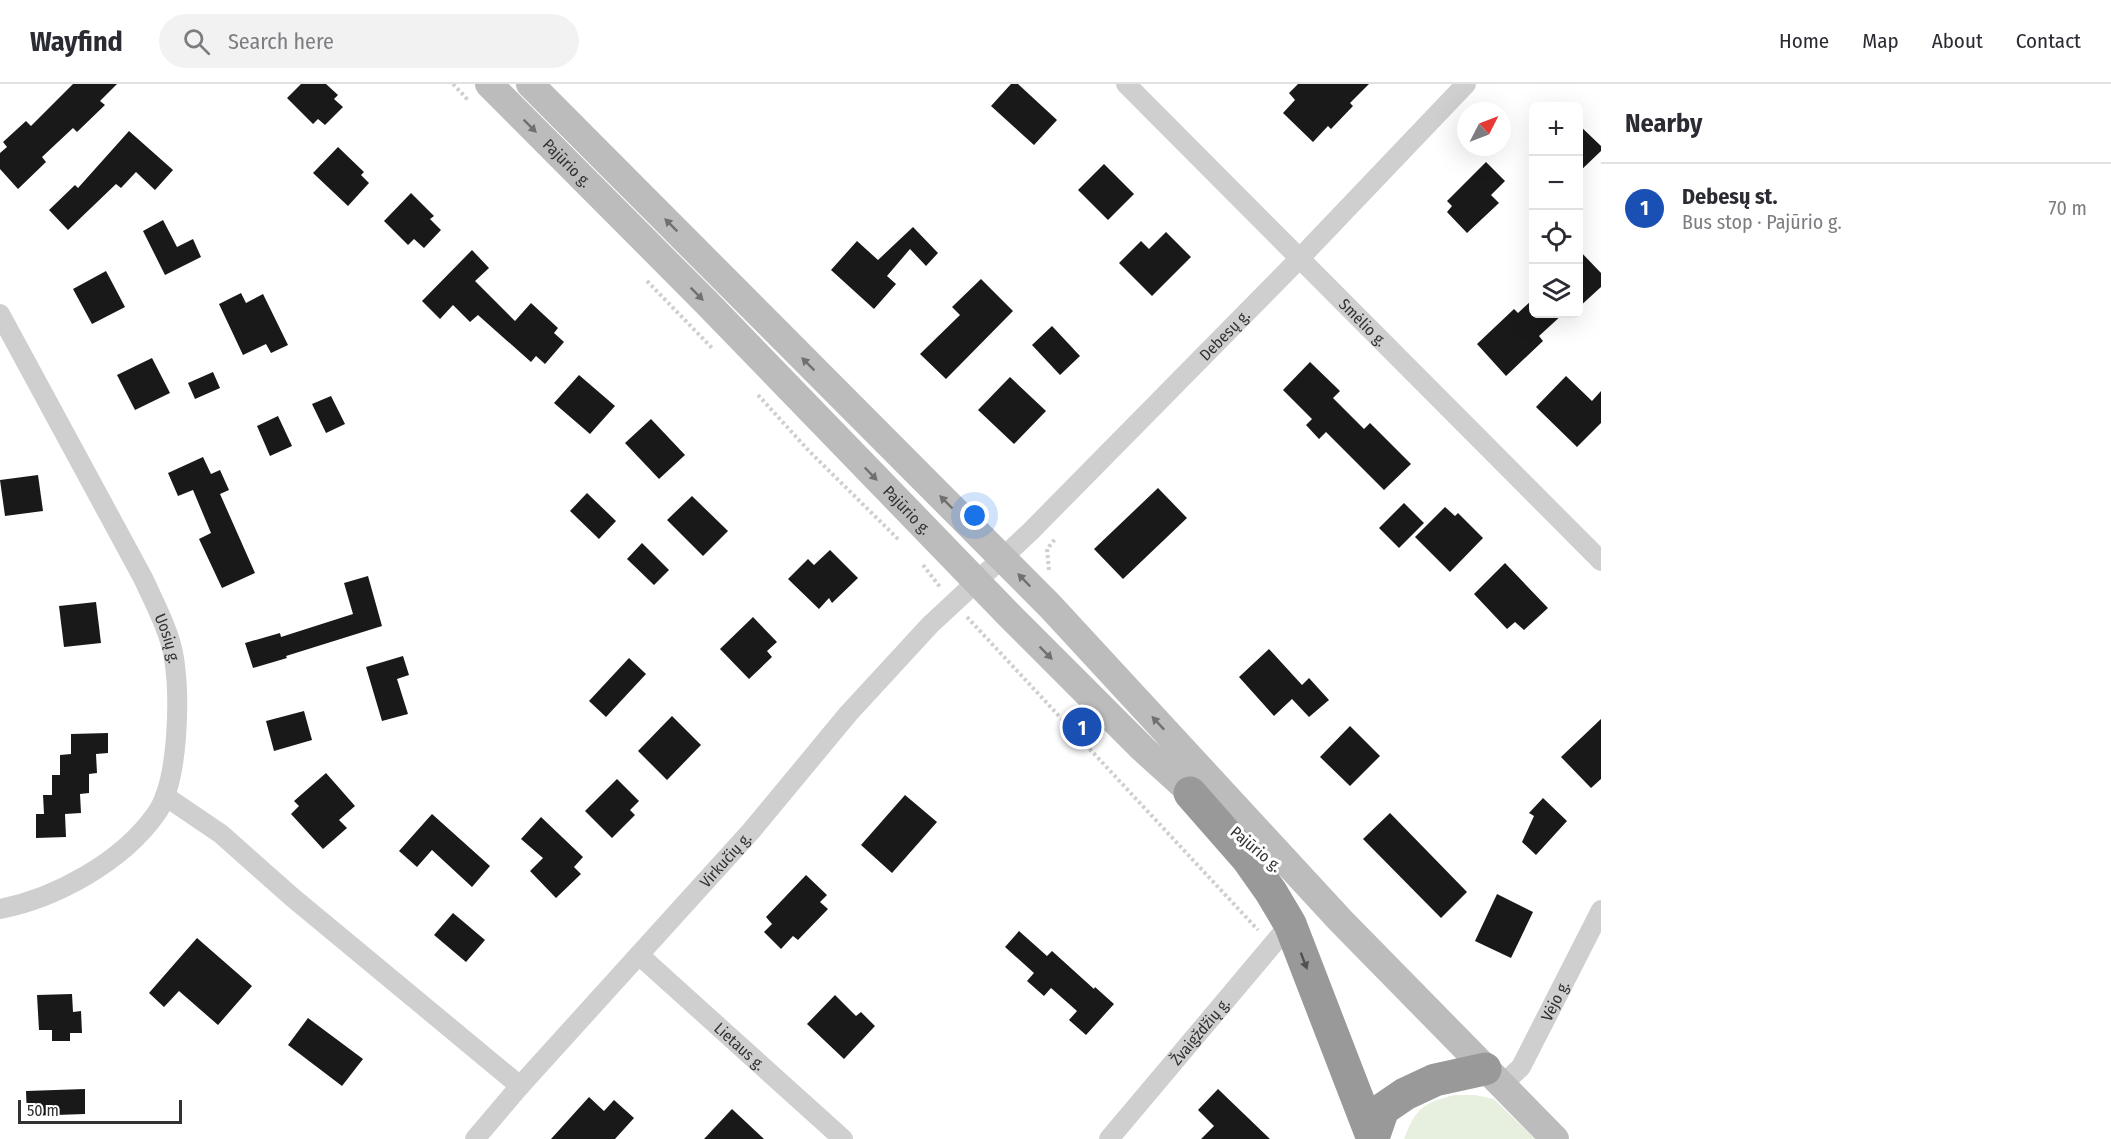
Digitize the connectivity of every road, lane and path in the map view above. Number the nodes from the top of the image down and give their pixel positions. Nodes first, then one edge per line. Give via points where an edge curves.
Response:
1 (453, 84) edge
2 (530, 84) edge
3 (1126, 84) edge
4 (1466, 84) edge
5 (480, 93) edge
6 (1300, 258) junction
7 (642, 276) dead end
8 (0, 314) edge
9 (717, 353) dead end
10 (756, 392) dead end
11 (1056, 538) dead end
12 (907, 548) dead end
13 (915, 557) dead end
14 (1002, 558) junction
15 (1601, 561) edge
16 (1051, 576) dead end
17 (976, 582) junction
18 (941, 588) dead end
19 (967, 617) dead end
20 (1190, 793) junction
21 (165, 796) junction
22 (0, 909) edge
23 (1601, 910) edge
24 (1341, 921) junction
25 (1281, 934) junction
26 (639, 955) junction
27 (1493, 1078) junction
28 (520, 1086) junction
29 (475, 1139) edge
30 (843, 1139) edge
31 (1109, 1139) edge
32 (1373, 1139) edge
33 (1555, 1139) edge

1 - 5 path
14 -> 2 main road, Pajūrio g.
3 - 6 street, Smėlio g.
4 - 6 street, Debesų g.
5 -> 17 main road, Pajūrio g. via 722,318
6 - 14 street, Debesų g.
6 - 15 street, Smėlio g.
7 - 9 path
8 - 21 street, Uosių g. via 143,578 174,656 174,765
10 - 12 path
11 - 16 path via 1047,549
13 - 18 path
14 - 17 street, Debesų g.
24 -> 14 main road, Pajūrio g.
17 -> 20 main road, Pajūrio g.
17 - 26 street, Virkučių g. via 930,625 848,714 752,830
19 - 25 path
20 - 24 main road, Pajūrio g.
20 - 25 highway via 1271,892
21 - 22 street, Uosių g. via 157,814 101,866 49,894
21 - 28 street via 221,834
23 - 27 street, Vėjo g. via 1521,1067
24 - 27 main road, Pajūrio g.
25 - 31 street, Žvaigždžių g.
25 -> 32 highway
26 - 28 street, Virkučių g.
26 - 30 street, Lietaus g.
27 - 32 highway via 1435,1080 1405,1094 1383,1109
27 - 33 main road, Pajūrio g.
28 - 29 street, Virkučių g.

